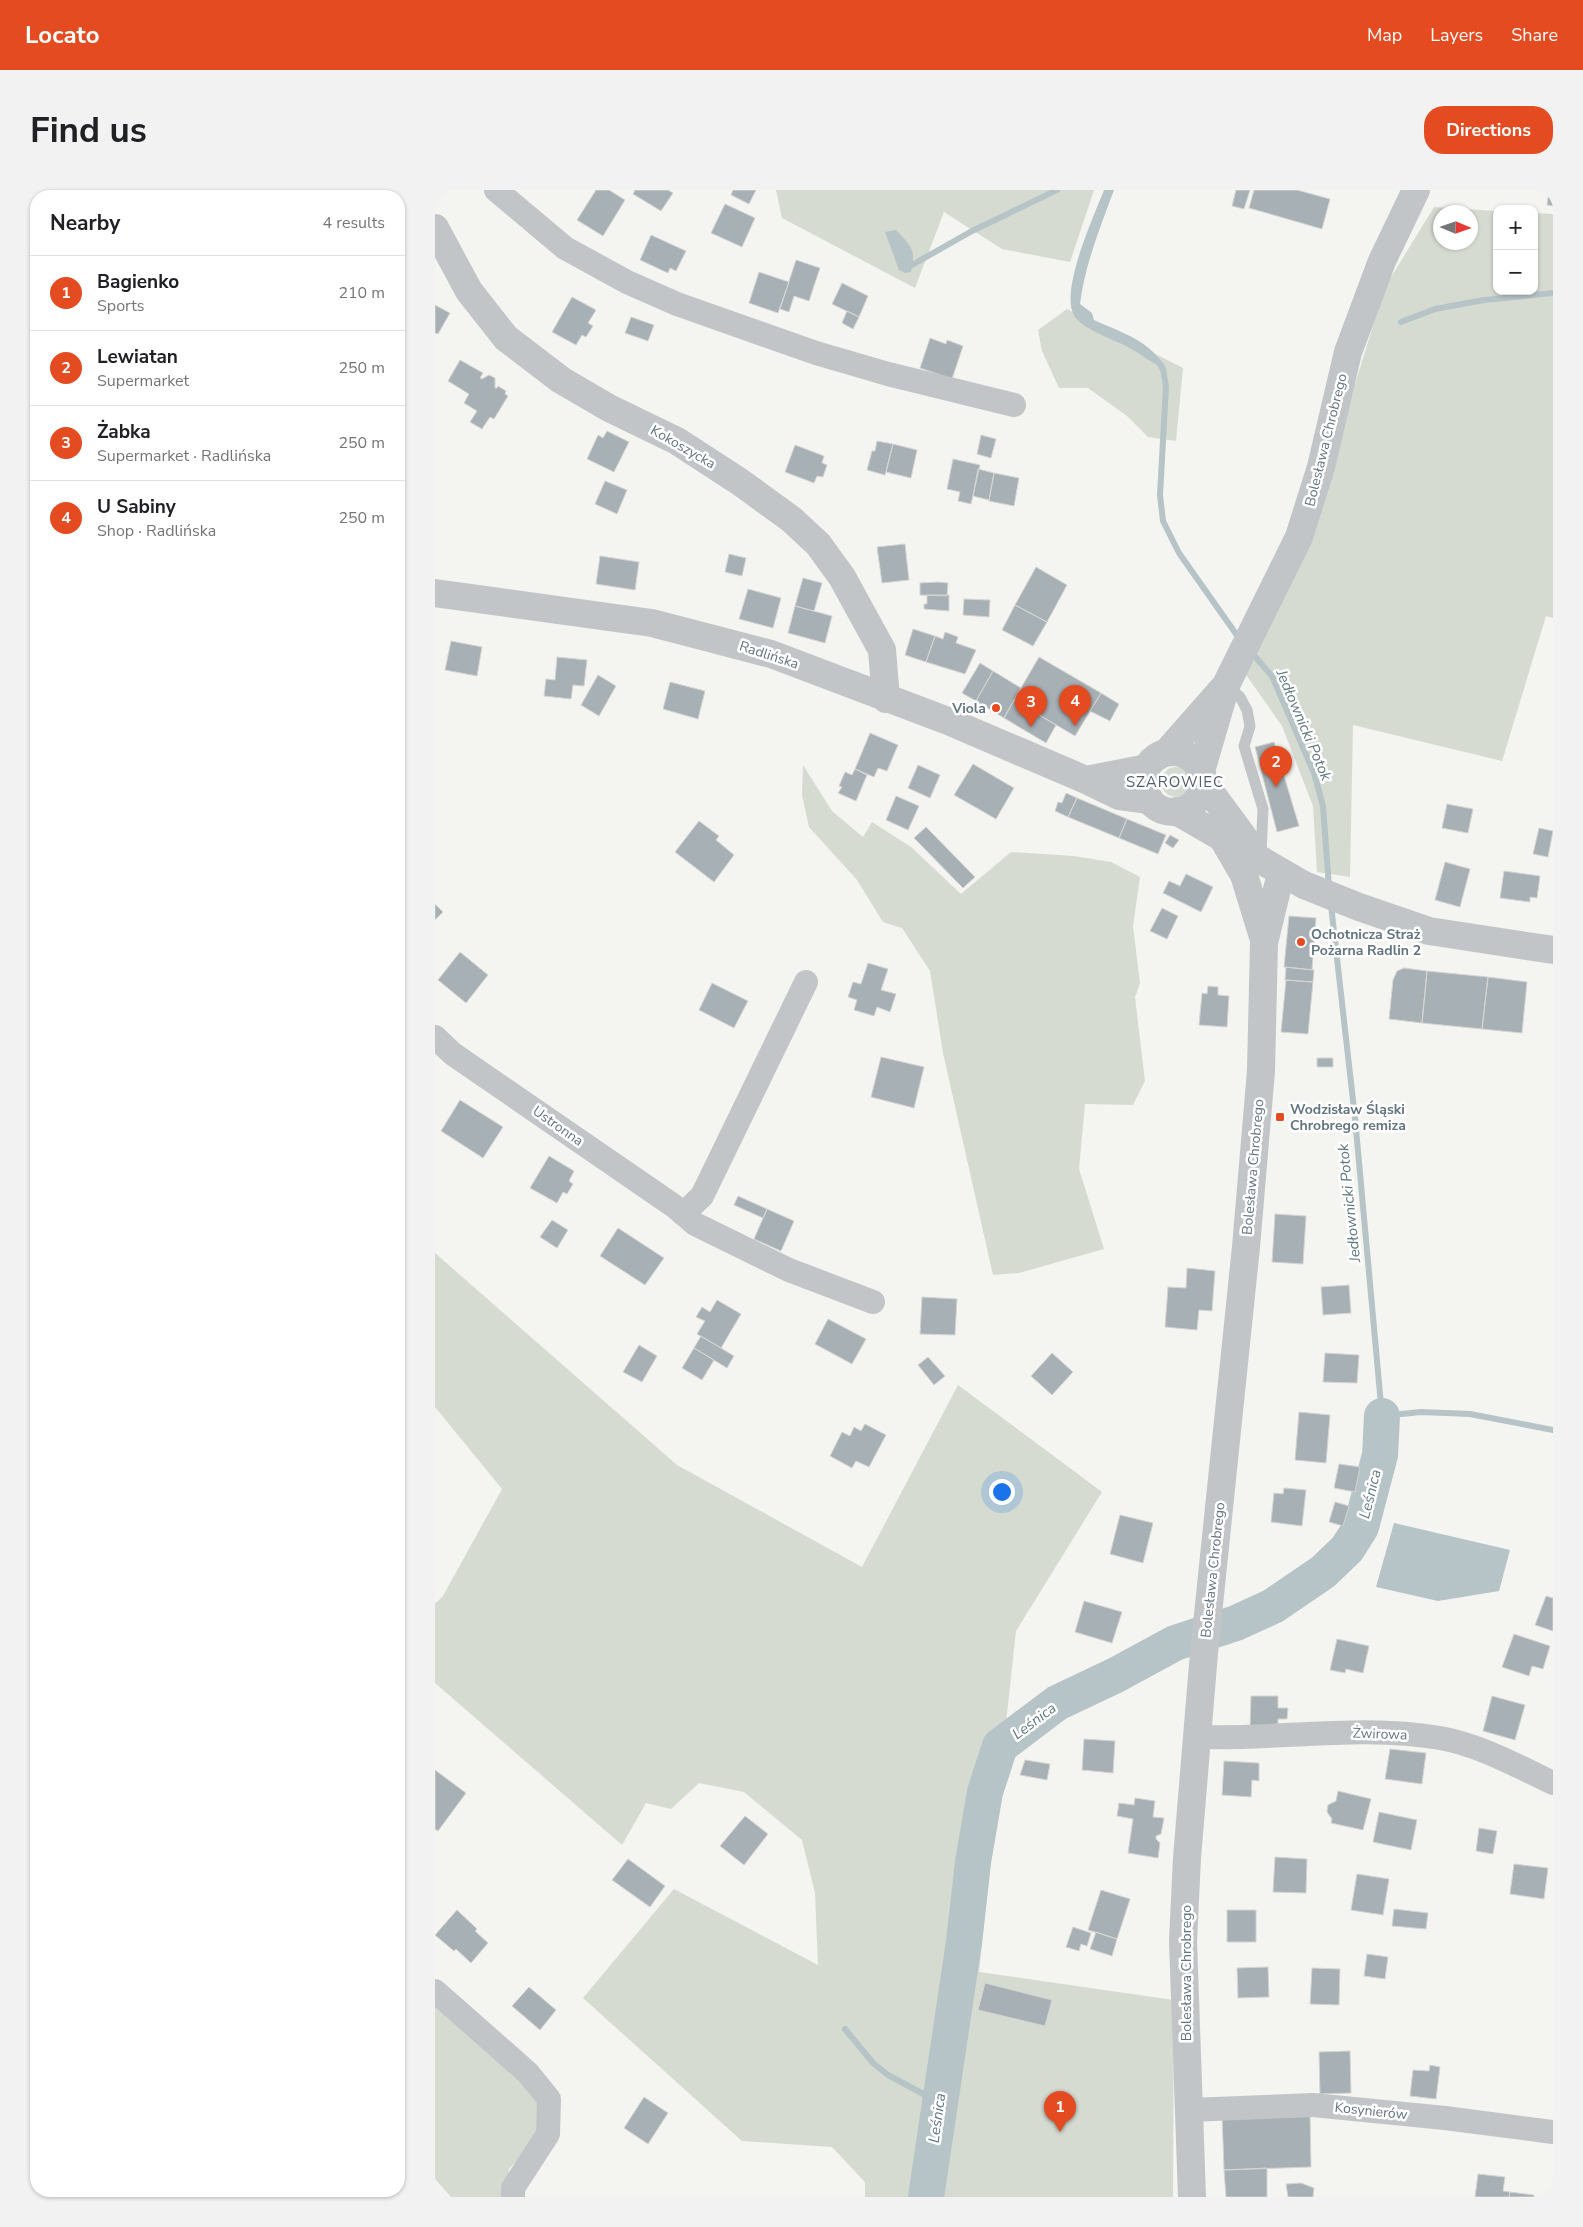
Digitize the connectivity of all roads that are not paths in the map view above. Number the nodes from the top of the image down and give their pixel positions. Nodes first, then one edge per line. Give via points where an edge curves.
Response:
1 (496, 190) edge
2 (1416, 190) edge
3 (435, 228) edge
4 (1014, 405) dead end
5 (435, 593) edge
6 (1231, 676) junction
7 (887, 699) junction
8 (1157, 760) junction
9 (1202, 776) junction
10 (1086, 780) junction
11 (1150, 800) junction
12 (1176, 811) junction
13 (1223, 838) junction
14 (1282, 872) junction
15 (1264, 943) junction
16 (1553, 950) edge
17 (806, 982) dead end
18 (435, 1037) edge
19 (683, 1214) junction
20 (873, 1302) dead end
21 (1197, 1737) junction
22 (1553, 1783) edge
23 (441, 1997) edge
24 (1189, 2110) junction
25 (1553, 2132) edge
26 (513, 2197) edge
27 (1192, 2197) edge

1 - 4 street via 565,248 627,282 677,304 816,353
2 - 6 street, Bolesława Chrobrego via 1382,261 1347,352 1321,467 1299,537
3 - 7 street, Kokoszycka via 469,291 506,338 561,380 677,441 740,482 791,519 818,544 842,577 882,650
5 - 7 street, Radlińska via 652,623 771,654
6 - 8 street, Bolesława Chrobrego
6 - 9 street, Bolesława Chrobrego
6 - 14 lane via 1247,710 1250,726 1244,746
7 - 10 street, Radlińska via 948,721
8 - 9 street via 1183,754 1191,758
8 - 10 street
8 - 11 street via 1143,784
9 - 12 street via 1201,791 1192,805
9 - 14 street
10 - 11 street, Radlińska via 1119,796
11 - 12 street via 1166,811
12 - 13 street
13 - 14 street
13 - 15 street, Bolesława Chrobrego via 1244,875
14 - 15 street, Bolesława Chrobrego
14 - 16 street via 1359,907 1429,931
15 - 21 street, Bolesława Chrobrego via 1261,1071
17 - 19 street via 702,1196
18 - 19 street, Ustronna via 453,1054
19 - 20 street, Ustronna via 695,1224 789,1270
21 - 22 street, Żwirowa via 1369,1732 1441,1738 1489,1753
21 - 24 street, Bolesława Chrobrego via 1183,1941
23 - 26 street via 528,2072 549,2099 548,2134 513,2188
24 - 25 street, Kosynierów via 1313,2105
24 - 27 street, Bolesława Chrobrego

